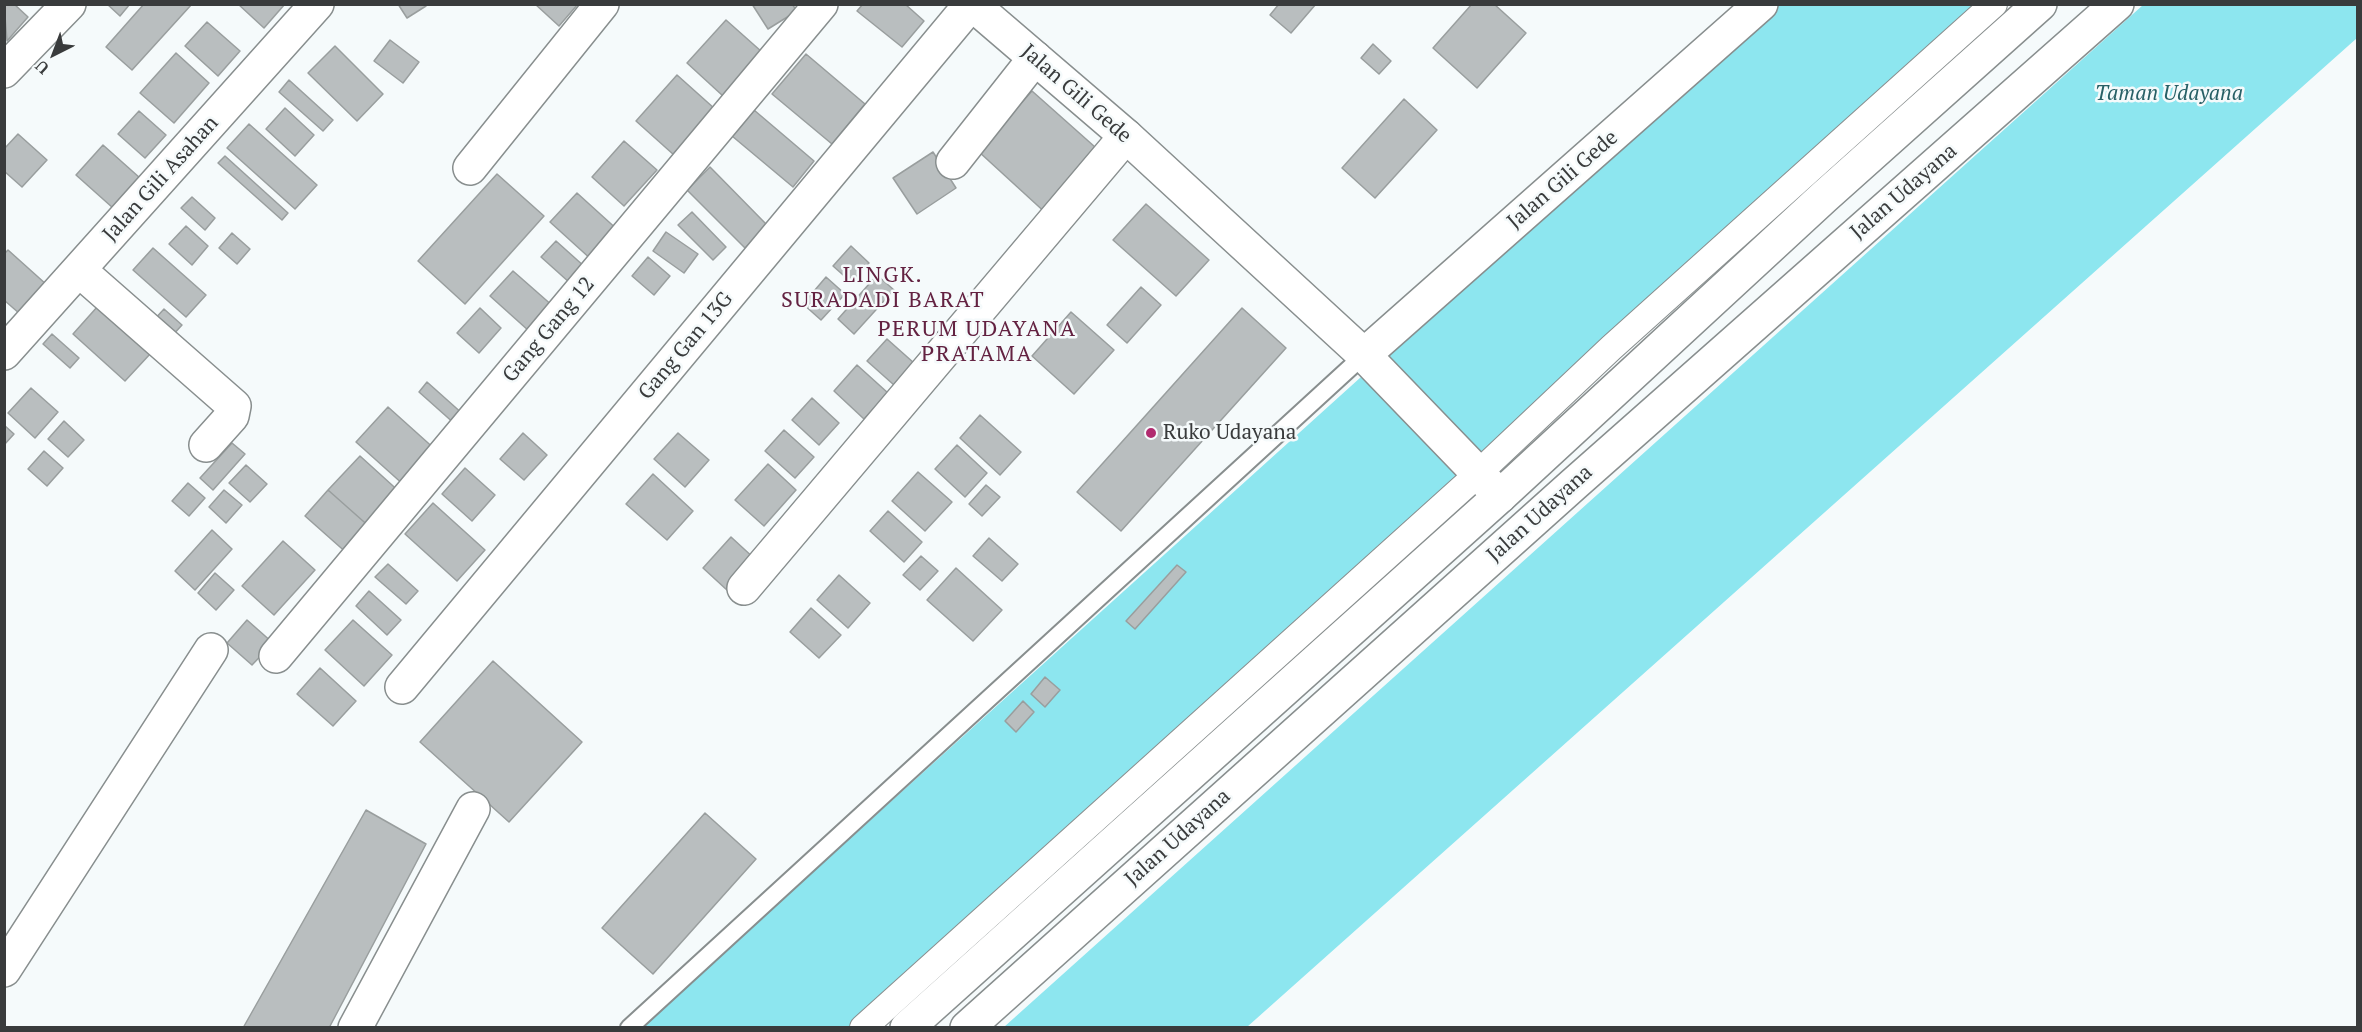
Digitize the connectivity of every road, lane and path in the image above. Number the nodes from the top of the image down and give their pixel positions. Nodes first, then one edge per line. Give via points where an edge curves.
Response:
1 (69, 4) edge
2 (317, 4) edge
3 (602, 4) edge
4 (821, 4) edge
5 (971, 4) edge
6 (1761, 4) edge
7 (1994, 4) edge
8 (2040, 4) edge
9 (2117, 4) edge
10 (1035, 58) junction
11 (4, 71) edge
12 (1126, 136) junction
13 (953, 162) dead end
14 (470, 168) dead end
15 (79, 270) junction
16 (4, 353) edge
17 (1364, 355) junction
18 (206, 445) dead end
19 (1489, 484) junction
20 (744, 588) dead end
21 (212, 650) dead end
22 (276, 656) dead end
23 (402, 687) dead end
24 (1162, 799) junction
25 (473, 809) dead end
26 (1189, 828) junction
27 (4, 970) edge
28 (355, 1028) edge
29 (629, 1028) edge
30 (863, 1028) edge
31 (907, 1028) edge
32 (967, 1028) edge

1 - 11 street
2 - 15 street, Jalan Gili Asahan
3 - 14 street
4 - 22 street, Gang Gang 12
5 - 10 street, Jalan Gili Gede
5 - 23 street, Gang Gan 13G
6 - 17 street, Jalan Gili Gede
7 - 19 street via 1611,348
8 - 19 street, Jalan Udayana via 1824,197
9 - 26 street, Jalan Udayana
10 - 12 street, Jalan Gili Gede
10 - 13 street
12 - 17 street, Jalan Gili Gede
12 - 20 street
15 - 16 street, Jalan Gili Asahan
15 - 18 street via 234,406 232,416
17 - 19 street, Jalan Gili Gede
17 - 29 lane
19 - 24 street, Jalan Udayana
19 - 30 street
21 - 27 street
24 - 26 street
24 - 31 street, Jalan Udayana
25 - 28 street
26 - 32 street, Jalan Udayana

